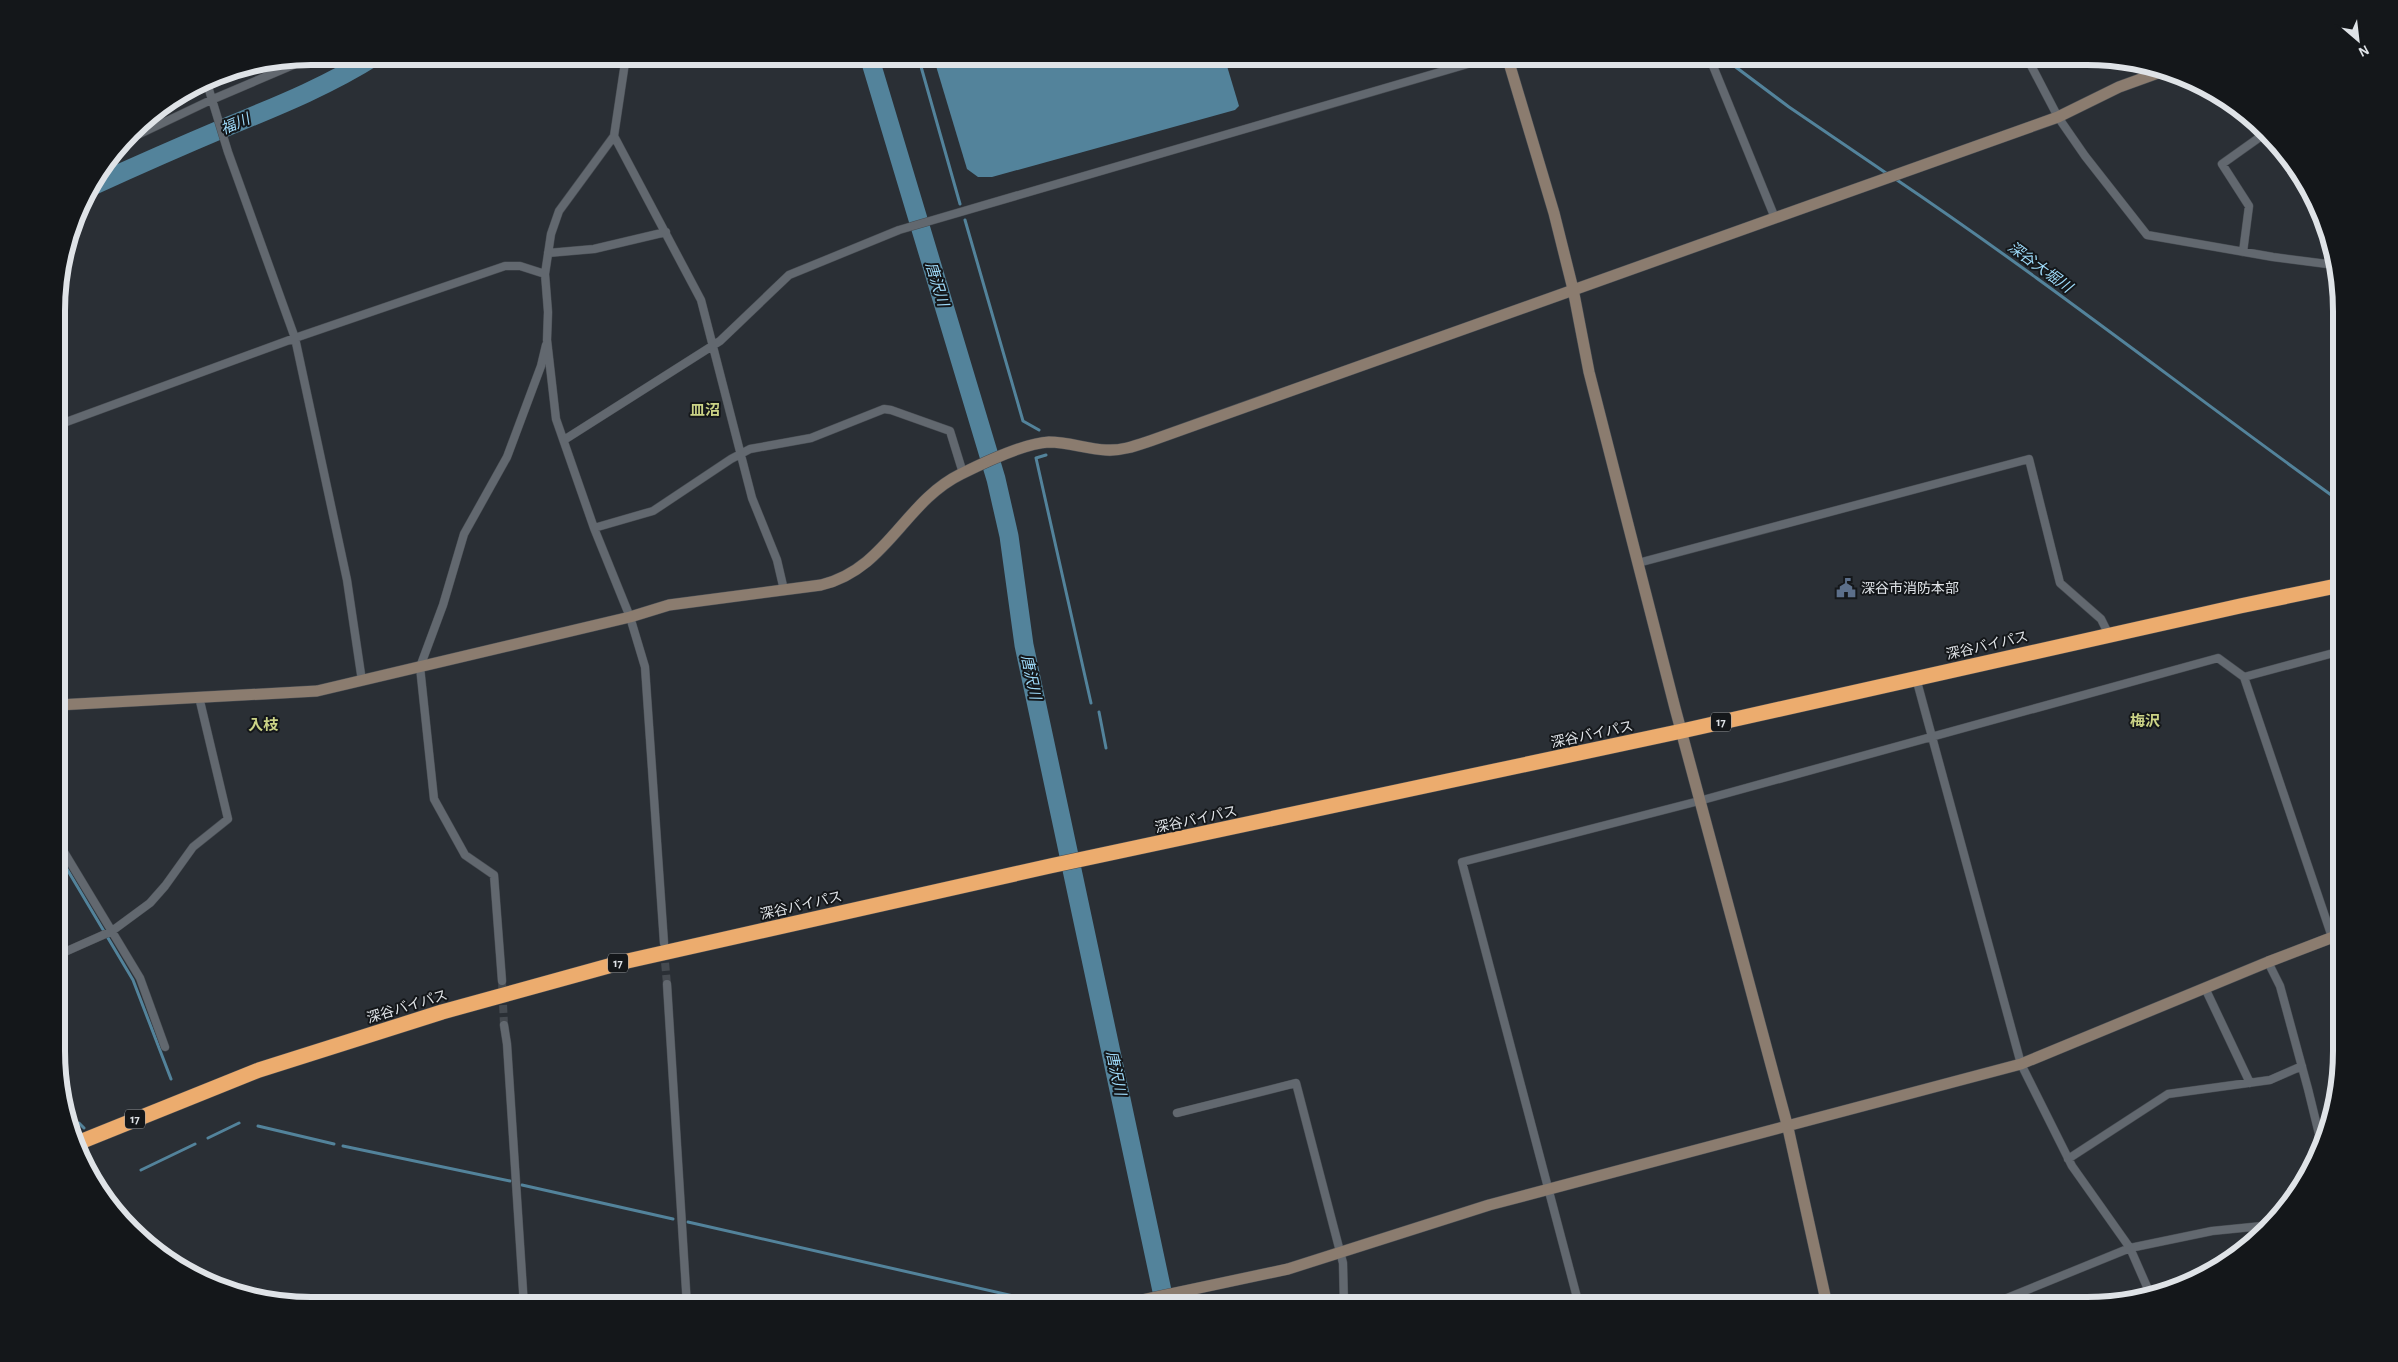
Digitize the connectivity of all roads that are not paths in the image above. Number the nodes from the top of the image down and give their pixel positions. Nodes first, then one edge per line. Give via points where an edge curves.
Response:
1 (625, 65) edge
2 (1464, 65) edge
3 (1510, 65) edge
4 (1713, 65) edge
5 (2031, 65) edge
6 (292, 66) edge
7 (2154, 74) edge
8 (208, 88) edge
9 (212, 104) junction
10 (2058, 116) junction
11 (140, 135) edge
12 (614, 136) junction
13 (2261, 137) edge
14 (1775, 218) junction
15 (666, 232) junction
16 (2243, 252) junction
17 (548, 253) junction
18 (2328, 264) edge
19 (545, 274) junction
20 (1572, 289) junction
21 (295, 338) junction
22 (547, 340) junction
23 (714, 345) junction
24 (65, 422) edge
25 (564, 440) junction
26 (741, 452) junction
27 (965, 472) junction
28 (594, 528) junction
29 (1638, 563) junction
30 (2333, 587) edge
31 (784, 590) junction
32 (630, 618) junction
33 (2109, 635) junction
34 (2333, 653) edge
35 (420, 667) junction
36 (2244, 677) junction
37 (1916, 678) junction
38 (362, 681) junction
39 (199, 697) junction
40 (65, 705) edge
41 (1682, 731) junction
42 (1931, 736) junction
43 (1699, 801) junction
44 (65, 854) edge
45 (2333, 924) edge
46 (112, 931) junction
47 (2333, 937) edge
48 (664, 943) tunnel mouth
49 (65, 952) edge
50 (2268, 962) junction
51 (502, 981) tunnel mouth
52 (667, 984) tunnel mouth
53 (2205, 988) junction
54 (504, 1025) tunnel mouth
55 (165, 1047) dead end
56 (2021, 1064) junction
57 (2302, 1066) junction
58 (2250, 1083) junction
59 (1176, 1113) dead end
60 (1788, 1128) junction
61 (2319, 1133) edge
62 (82, 1141) edge
63 (2068, 1160) junction
64 (1547, 1189) junction
65 (2260, 1226) edge
66 (2130, 1248) junction
67 (1341, 1253) junction
68 (2148, 1289) edge
69 (523, 1297) edge
70 (686, 1297) edge
71 (1152, 1297) edge
72 (1344, 1297) edge
73 (1576, 1297) edge
74 (1825, 1297) edge
75 (2010, 1297) edge

1 - 12 street
2 - 23 street via 899,230 789,275
3 - 20 street via 1554,213
4 - 14 street
5 - 10 street
6 - 9 street
7 - 10 street
8 - 9 street
9 - 11 street
9 - 21 street
10 - 14 street
10 - 16 street via 2147,235
12 - 15 street
12 - 17 street via 559,211 550,234
13 - 16 street via 2222,164 2249,206
14 - 20 street
15 - 17 street via 594,249
15 - 23 street via 701,300
16 - 18 street
17 - 19 street
19 - 21 street via 520,266 505,266
19 - 22 street
20 - 27 street via 1131,447 1107,450 1051,442 1029,446
20 - 29 street
21 - 24 street
21 - 38 street via 347,580
22 - 25 street via 556,419
22 - 35 street via 507,457 464,534
23 - 25 street
23 - 26 street
25 - 28 street
26 - 27 street via 811,438 884,409 950,431
26 - 28 street via 653,511
26 - 31 street via 754,507 777,560
27 - 31 street via 934,491 879,551 855,572 829,583
28 - 32 street
29 - 33 street via 2029,460 2060,583 2101,619
29 - 41 street
30 - 33 highway, 深谷バイパス / 17
31 - 32 street via 669,605
32 - 35 street
32 - 48 street via 645,667
33 - 37 highway, 深谷バイパス / 17
34 - 36 street
35 - 38 street
35 - 51 street via 434,799 466,855 494,875
36 - 42 street via 2218,658
36 - 45 street
37 - 41 highway, 深谷バイパス / 17
37 - 42 street
38 - 39 street via 317,691
39 - 40 street
39 - 46 street via 228,819 193,847 158,896
41 - 43 street
41 - 62 highway, 深谷バイパス / 17 via 1050,866 623,962 442,1012 259,1070
42 - 43 street
42 - 56 street
43 - 60 street
43 - 64 street via 1462,862
44 - 46 street
46 - 49 street
46 - 55 street via 140,978
47 - 50 street
50 - 53 street
50 - 57 street via 2280,986
52 - 70 street
53 - 56 street
53 - 58 street
54 - 69 street
56 - 60 street
56 - 63 street
57 - 58 street via 2270,1080
57 - 61 street
58 - 63 street via 2168,1094
59 - 67 street via 1296,1083
60 - 64 street
60 - 74 street
63 - 66 street
64 - 67 street
64 - 73 street
65 - 66 street via 2212,1231
66 - 68 street
66 - 75 street
67 - 71 street via 1267,1274
67 - 72 street

